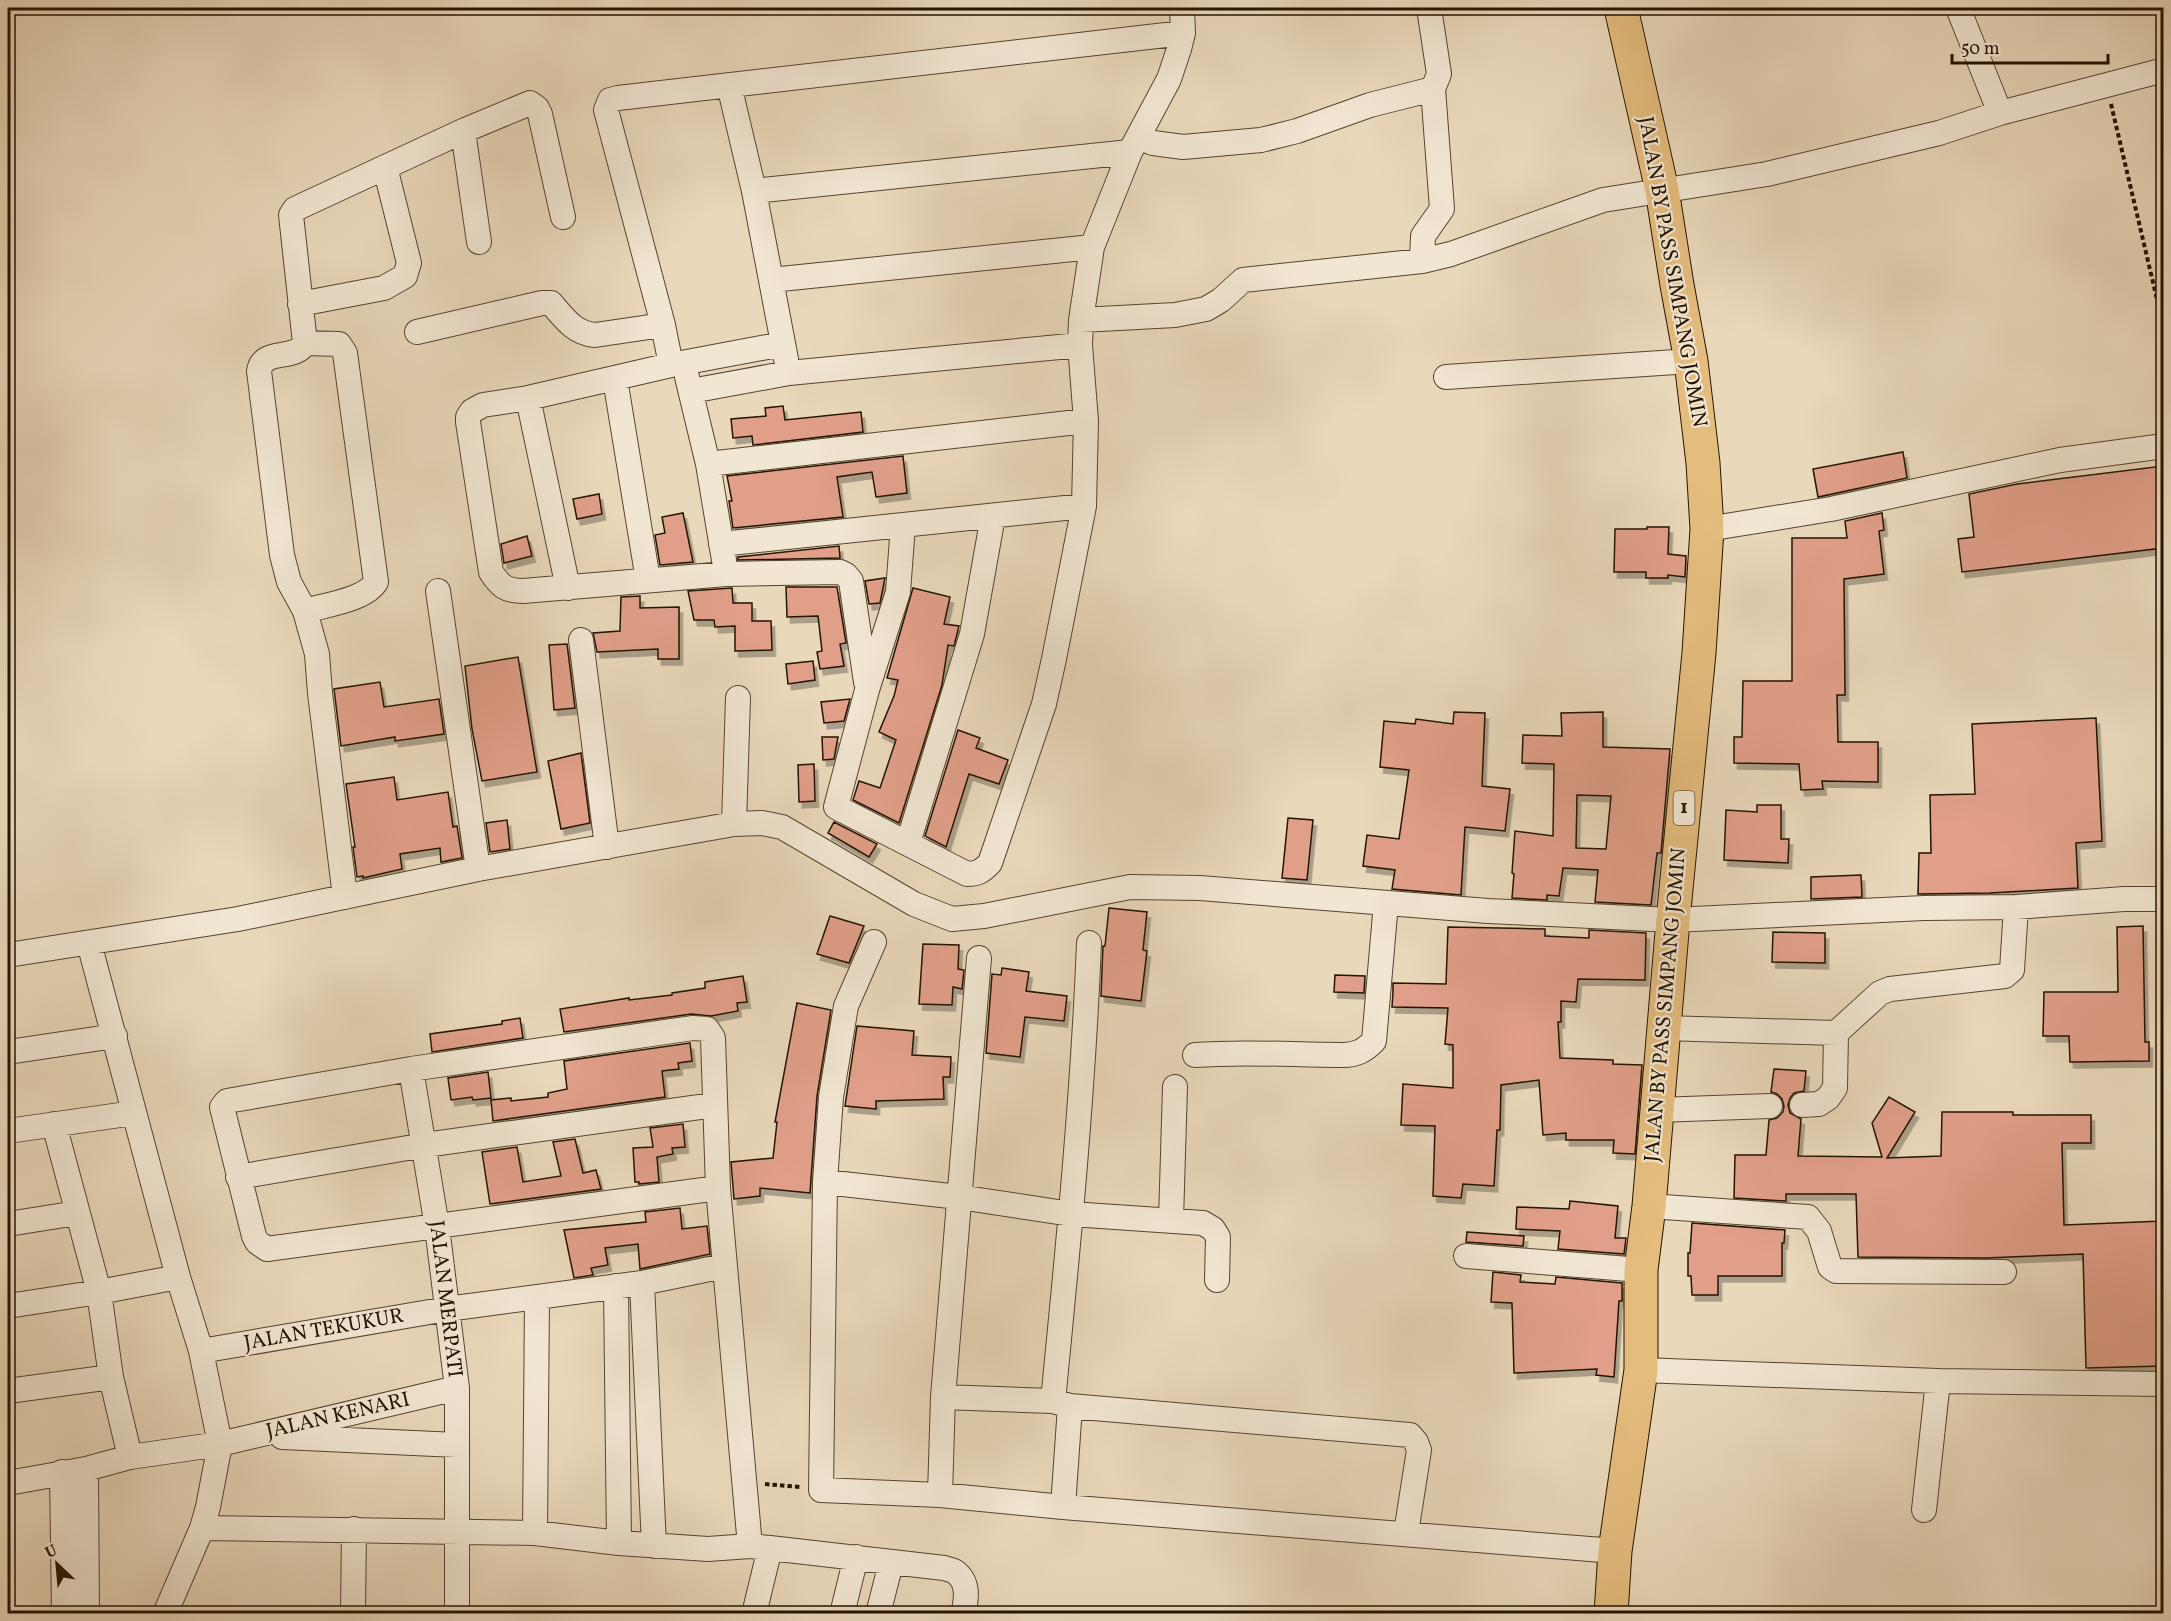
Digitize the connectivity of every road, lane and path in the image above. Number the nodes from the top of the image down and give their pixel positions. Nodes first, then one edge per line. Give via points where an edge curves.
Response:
1 (1182, 8) edge
2 (1429, 8) edge
3 (1621, 8) edge
4 (1958, 8) edge
5 (1183, 33) junction
6 (2163, 69) edge
7 (729, 86) junction
8 (2107, 86) junction
9 (1433, 89) junction
10 (2000, 113) junction
11 (463, 131) junction
12 (1134, 144) junction
13 (385, 167) junction
14 (1662, 190) junction
15 (754, 191) junction
16 (563, 217) dead end
17 (479, 242) dead end
18 (1092, 247) junction
19 (1422, 261) junction
20 (771, 280) junction
21 (300, 304) junction
22 (1081, 320) junction
23 (663, 325) junction
24 (2163, 328) edge
25 (417, 332) dead end
26 (304, 343) junction
27 (783, 344) junction
28 (1080, 345) junction
29 (1692, 361) junction
30 (677, 364) junction
31 (789, 373) junction
32 (1446, 377) dead end
33 (615, 380) junction
34 (691, 391) junction
35 (528, 398) junction
36 (1086, 421) junction
37 (2163, 446) edge
38 (708, 464) junction
39 (1084, 506) junction
40 (993, 516) junction
41 (903, 525) junction
42 (1707, 529) junction
43 (721, 544) junction
44 (726, 574) junction
45 (648, 580) junction
46 (568, 588) junction
47 (438, 591) dead end
48 (305, 611) junction
49 (581, 640) dead end
50 (867, 690) junction
51 (738, 698) dead end
52 (734, 824) junction
53 (908, 843) junction
54 (607, 847) junction
55 (478, 869) junction
56 (345, 897) junction
57 (2163, 899) edge
58 (1386, 903) junction
59 (2016, 907) junction
60 (1673, 920) junction
61 (874, 942) dead end
62 (89, 943) junction
63 (1089, 943) dead end
64 (8, 955) edge
65 (979, 958) dead end
66 (1664, 1028) junction
67 (1836, 1033) junction
68 (115, 1036) junction
69 (8, 1052) edge
70 (1195, 1054) dead end
71 (411, 1069) junction
72 (1175, 1088) dead end
73 (714, 1104) junction
74 (1802, 1105) dead end
75 (1770, 1106) dead end
76 (1657, 1110) junction
77 (134, 1113) junction
78 (54, 1124) junction
79 (8, 1131) edge
80 (424, 1145) junction
81 (238, 1177) junction
82 (825, 1182) junction
83 (717, 1188) junction
84 (959, 1197) junction
85 (1649, 1206) junction
86 (77, 1213) junction
87 (1071, 1214) junction
88 (1171, 1220) junction
89 (8, 1224) edge
90 (437, 1227) junction
91 (1466, 1256) dead end
92 (724, 1266) junction
93 (1641, 1270) junction
94 (2004, 1272) dead end
95 (178, 1277) junction
96 (1217, 1280) dead end
97 (642, 1283) junction
98 (616, 1286) junction
99 (99, 1292) junction
100 (537, 1298) junction
101 (8, 1306) edge
102 (447, 1309) junction
103 (201, 1351) junction
104 (1641, 1370) junction
105 (111, 1377) junction
106 (1938, 1381) junction
107 (2163, 1384) edge
108 (457, 1388) junction
109 (8, 1391) edge
110 (943, 1397) junction
111 (1061, 1403) junction
112 (253, 1436) junction
113 (220, 1444) junction
114 (457, 1445) junction
115 (130, 1456) junction
116 (86, 1469) junction
117 (62, 1472) junction
118 (8, 1483) edge
119 (763, 1484) dead end
120 (804, 1488) dead end
121 (940, 1495) junction
122 (1063, 1507) junction
123 (1924, 1510) dead end
124 (202, 1528) junction
125 (354, 1529) junction
126 (456, 1531) junction
127 (535, 1533) junction
128 (1406, 1533) junction
129 (619, 1543) junction
130 (654, 1546) junction
131 (760, 1547) junction
132 (1615, 1551) junction
133 (856, 1557) junction
134 (891, 1563) junction
135 (464, 1613) edge
136 (64, 1614) edge
137 (87, 1614) edge
138 (165, 1614) edge
139 (353, 1614) edge
140 (754, 1614) edge
141 (842, 1614) edge
142 (878, 1614) edge
143 (963, 1614) edge
144 (1611, 1614) edge

1 - 5 street
2 - 9 street via 1439,74
3 - 14 highway, JALAN BY PASS SIMPANG JOMIN / 1
4 - 10 street
5 - 7 street
5 - 12 street via 1169,79
6 - 8 street
7 - 15 street
7 - 23 street via 618,98 606,106
8 - 10 street
8 - 24 path
9 - 12 street via 1261,140 1183,147
9 - 19 street via 1442,209 1423,236
10 - 14 street via 1939,133 1767,174
11 - 13 street
11 - 16 street via 524,104 534,104 540,114
11 - 17 street
12 - 15 street
12 - 18 street
13 - 21 street via 295,209 291,215
13 - 21 street via 409,263 405,276 384,288
14 - 19 street via 1603,200
14 - 29 highway, JALAN BY PASS SIMPANG JOMIN / 1
15 - 20 street
18 - 20 street
18 - 22 street
19 - 22 street via 1244,280 1206,309 1175,315
20 - 27 street
21 - 26 street
22 - 28 street
23 - 25 street via 583,334 551,303 542,303
23 - 30 street
26 - 48 street via 296,352 264,360 259,371 282,555 289,582
26 - 48 street via 339,344 345,353 376,582 356,596
27 - 30 street
27 - 31 street
28 - 31 street
28 - 36 street
29 - 32 street
29 - 42 highway, JALAN BY PASS SIMPANG JOMIN / 1
30 - 33 street
30 - 34 street
31 - 34 street
33 - 35 street
33 - 45 street
34 - 38 street
35 - 46 street
35 - 46 street via 483,405 468,417 491,572 498,583 513,591
36 - 38 street
36 - 39 street
37 - 42 street via 2060,460 1831,509
38 - 43 street
39 - 40 street
39 - 53 street via 1044,704 990,863 980,872 967,874
40 - 41 street
40 - 53 street via 972,634
41 - 43 street
41 - 50 street via 898,592
42 - 60 highway, JALAN BY PASS SIMPANG JOMIN / 1
43 - 44 street
44 - 45 street
44 - 50 street via 846,575 851,581
45 - 46 street
47 - 55 street
48 - 56 street via 317,654
49 - 54 street
50 - 53 street via 836,807
51 - 52 street
52 - 54 street
52 - 58 street via 782,827 914,904 952,919 1130,887 1200,888
54 - 55 street
55 - 56 street
56 - 62 street
57 - 59 street
58 - 60 street
58 - 70 street via 1374,1041 1366,1049 1355,1055
59 - 60 street
59 - 67 street via 2012,970 2006,976 1890,989 1880,993
60 - 66 highway, JALAN BY PASS SIMPANG JOMIN / 1
61 - 82 street via 846,1006 831,1097
62 - 64 street
62 - 68 street
63 - 87 street
65 - 84 street
66 - 67 street
66 - 76 highway, JALAN BY PASS SIMPANG JOMIN / 1
67 - 74 street via 1835,1089 1819,1104
68 - 69 street
68 - 77 street
71 - 73 street via 702,1028 713,1038
71 - 80 street, JALAN MERPATI
71 - 81 street via 227,1101 222,1111
72 - 88 street
73 - 80 street
73 - 83 street
75 - 76 street
76 - 85 highway, JALAN BY PASS SIMPANG JOMIN / 1
77 - 78 street
77 - 95 street
78 - 79 street
78 - 86 street
80 - 81 street
80 - 90 street, JALAN MERPATI
81 - 90 street via 254,1236 267,1249
82 - 84 street
82 - 121 street via 821,1490
83 - 90 street
83 - 92 street
84 - 87 street
84 - 110 street
85 - 93 highway, JALAN BY PASS SIMPANG JOMIN / 1
85 - 94 street via 1808,1217 1819,1231 1830,1267 1836,1271
86 - 89 street
86 - 99 street
87 - 88 street
87 - 111 street
88 - 96 street via 1203,1223 1213,1229 1218,1237
90 - 102 street, JALAN MERPATI
91 - 93 street
92 - 97 street, JALAN TEKUKUR
92 - 131 street
93 - 104 highway, JALAN BY PASS SIMPANG JOMIN / 1
95 - 99 street
95 - 103 street
97 - 98 street, JALAN TEKUKUR
97 - 130 street
98 - 100 street, JALAN TEKUKUR
98 - 129 street
99 - 101 street
99 - 105 street
100 - 102 street, JALAN TEKUKUR
100 - 127 street
102 - 103 street, JALAN TEKUKUR
102 - 108 street, JALAN MERPATI
103 - 113 street
104 - 106 street
104 - 132 highway, JALAN BY PASS SIMPANG JOMIN / 1
105 - 109 street
105 - 115 street
106 - 107 street
106 - 123 street
108 - 112 street, JALAN KENARI
108 - 114 street, JALAN MERPATI
110 - 111 street
110 - 121 street
111 - 122 street
111 - 128 street via 1410,1435 1419,1450
112 - 113 street, JALAN KENARI
112 - 114 street
113 - 115 street, JALAN KENARI
113 - 124 street
114 - 126 street, JALAN MERPATI
115 - 116 street, JALAN KENARI
116 - 117 street, JALAN KENARI
116 - 137 street
117 - 118 street, JALAN KENARI
117 - 136 street
119 - 120 path
121 - 122 street
122 - 128 street
124 - 125 street
124 - 138 street
125 - 126 street
125 - 139 street
126 - 127 street
126 - 135 street, JALAN MERPATI
127 - 129 street
128 - 132 street
129 - 130 street
130 - 131 street via 708,1550
131 - 133 street
131 - 140 street
132 - 144 highway, JALAN BY PASS SIMPANG JOMIN / 1
133 - 134 street
133 - 141 street
134 - 142 street
134 - 143 street via 944,1568 962,1576 966,1603

